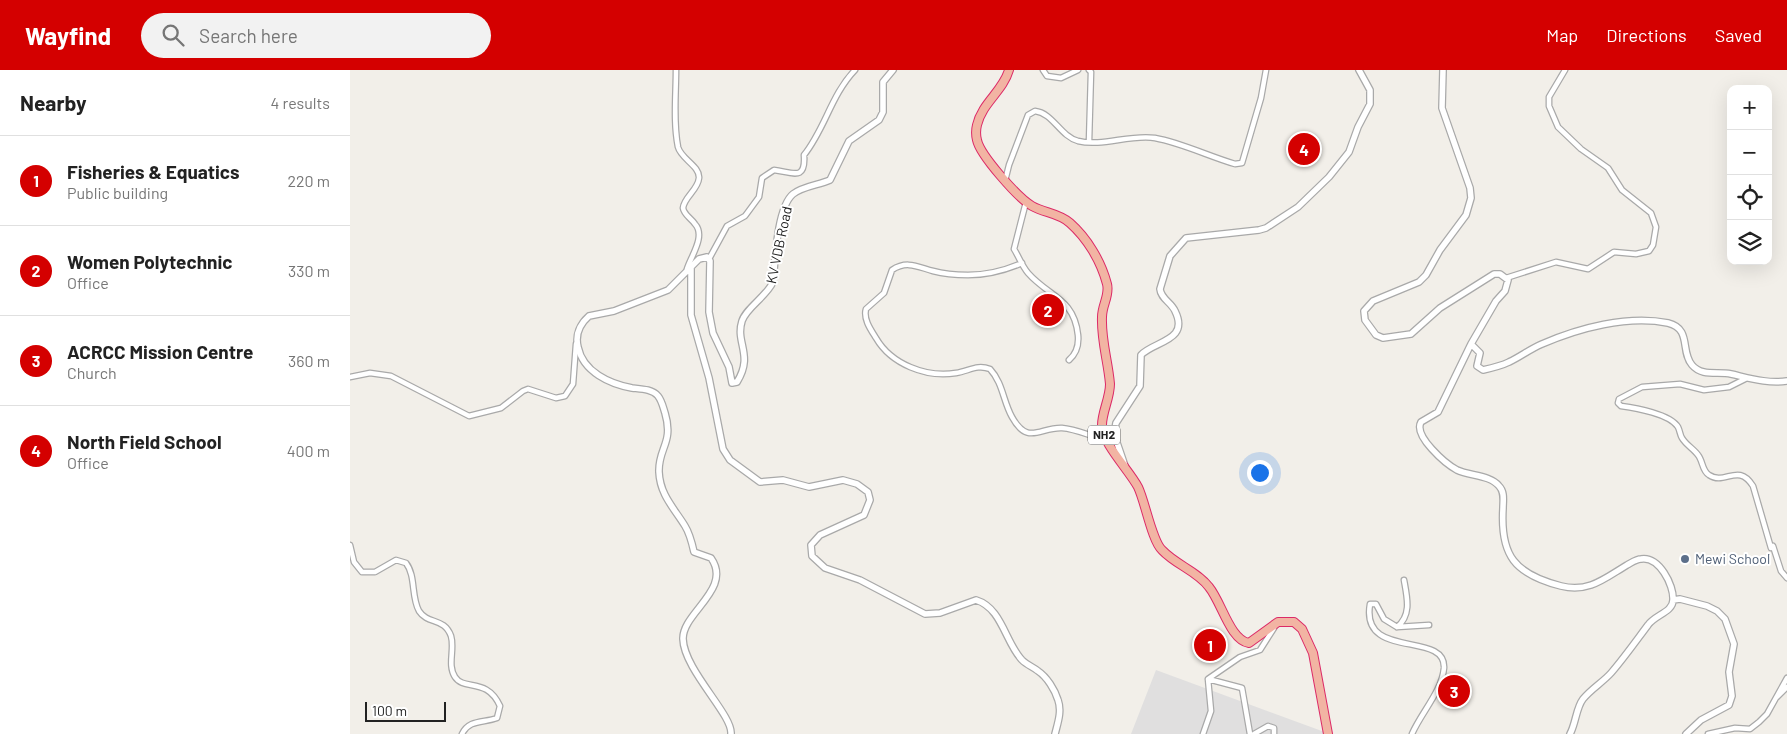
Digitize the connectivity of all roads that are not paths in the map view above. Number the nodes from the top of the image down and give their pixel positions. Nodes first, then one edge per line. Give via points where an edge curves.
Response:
1 (676, 70) edge
2 (855, 70) edge
3 (893, 70) edge
4 (1009, 70) edge
5 (1043, 70) edge
6 (1078, 70) edge
7 (1089, 70) edge
8 (1266, 70) edge
9 (1359, 70) edge
10 (1443, 70) edge
11 (1565, 70) edge
12 (1089, 142) junction
13 (1005, 181) junction
14 (1026, 200) junction
15 (709, 259) junction
16 (1022, 263) junction
17 (691, 268) junction
18 (686, 274) junction
19 (1506, 278) junction
20 (577, 342) junction
21 (1471, 344) junction
22 (1070, 360) dead end
23 (350, 377) edge
24 (1745, 379) junction
25 (1787, 381) edge
26 (1107, 440) junction
27 (1126, 468) junction
28 (350, 545) edge
29 (1787, 578) edge
30 (1404, 580) dead end
31 (1673, 600) junction
32 (1278, 622) junction
33 (1428, 625) dead end
34 (1397, 627) junction
35 (1787, 678) edge
36 (1208, 679) junction
37 (1787, 687) edge
38 (1775, 699) junction
39 (1751, 731) edge
40 (462, 734) edge
41 (731, 734) edge
42 (1055, 734) edge
43 (1204, 734) edge
44 (1250, 734) edge
45 (1254, 734) edge
46 (1274, 734) edge
47 (1328, 734) edge
48 (1412, 734) edge
49 (1570, 734) edge
50 (1686, 734) edge
51 (1708, 734) edge

1 - 18 street via 674,94 678,147 683,158 699,175 698,184 683,204 684,212 698,226 700,234
2 - 15 street via 842,85 816,140 804,155 803,171 798,174 774,170 762,178 759,197 745,216 727,226
3 - 15 street, KV VDB Road via 883,82 883,112 879,120 850,141 830,180 793,194 787,202 773,282 742,320 746,361 737,382 732,383 726,356 713,333 709,312
4 - 13 highway, NH2 via 1002,85 984,106 977,126 977,140 984,154
5 - 6 street via 1055,79
7 - 12 street via 1092,72
8 - 12 street via 1242,163 1152,138
9 - 27 street via 1370,90 1370,104 1346,157 1310,197 1275,223 1259,230 1186,238 1174,250 1160,289 1161,295 1176,311 1174,335 1164,344 1149,348 1141,355 1140,386 1116,423 1114,434
10 - 19 street via 1442,108 1470,188 1469,207 1426,275 1419,282 1367,305 1365,320 1372,331 1383,338 1411,334 1440,308 1494,274
11 - 19 street via 1549,97 1549,106 1558,127 1608,168 1622,190 1651,213 1656,235 1654,245 1648,251 1636,254 1614,252 1588,269 1556,262
12 - 13 street via 1072,139 1045,114 1031,112 1008,165
13 - 14 highway, NH2
14 - 16 street via 1014,243
14 - 26 highway, NH2 via 1032,206 1069,222 1096,256 1106,278 1108,286 1101,333 1110,385 1102,424
15 - 17 street via 699,259
16 - 22 street via 1027,272 1065,304 1074,316 1078,341
16 - 26 street via 970,276 902,265 892,270 884,293 866,309 866,318 886,352 909,366 944,373 977,367 990,369 1000,381 1010,413 1023,430 1037,434 1063,428
17 - 18 street
17 - 42 street via 691,315 709,378 723,449 730,460 760,482 783,480 810,487 844,480 862,486 870,500 864,515 820,535 812,545 812,556 826,568 860,580 925,614 940,613 976,600 986,605 994,612 1015,652 1043,675 1054,690 1060,711
18 - 20 street via 660,294 614,311 589,316 579,329
19 - 21 street via 1505,291
20 - 23 street via 573,384 565,396 556,398 528,389 506,406 472,416 459,413 391,376 370,373
20 - 41 street via 579,354 601,378 652,392 662,402 669,434 659,469 660,484 690,535 694,552 710,558 715,567 709,597 688,622 683,640 695,672 728,721
21 - 24 street via 1480,353 1477,366 1483,370 1507,363 1541,345 1602,325 1668,323 1684,334 1686,353 1698,371
21 - 31 street via 1438,412 1421,422 1420,432 1423,440 1456,469 1500,487 1504,548 1513,560 1528,573 1549,582 1578,588 1600,583 1640,559 1647,559 1664,572
24 - 25 street
24 - 29 street via 1729,387 1704,390 1680,384 1642,387 1619,399 1618,403 1672,421 1683,440 1700,457 1710,476 1740,475 1748,479 1753,486 1771,548 1773,546 1781,572
26 - 27 highway, NH2
27 - 32 highway, NH2 via 1138,488 1160,550 1203,579 1222,607 1234,634 1242,642 1249,643
28 - 40 street via 354,562 362,572 375,572 396,560 406,563 420,612 442,623 450,633 456,679 464,684 485,687 498,700 497,718 474,722
30 - 34 street via 1408,607 1403,623
31 - 49 street via 1668,610 1653,617 1610,674 1582,700
31 - 50 street via 1692,602 1717,611 1725,619 1734,644 1728,672 1732,696 1729,705 1701,720
32 - 36 street via 1260,650 1240,657
32 - 47 highway via 1294,622 1307,637
33 - 34 street
34 - 48 street via 1384,619 1376,604 1370,604 1371,621 1378,635 1437,651 1444,665 1440,681
35 - 38 street
36 - 43 street via 1211,710
36 - 44 street via 1242,688
37 - 38 street
38 - 39 street via 1767,714
39 - 51 street via 1735,728
45 - 46 street via 1268,726 1274,728

